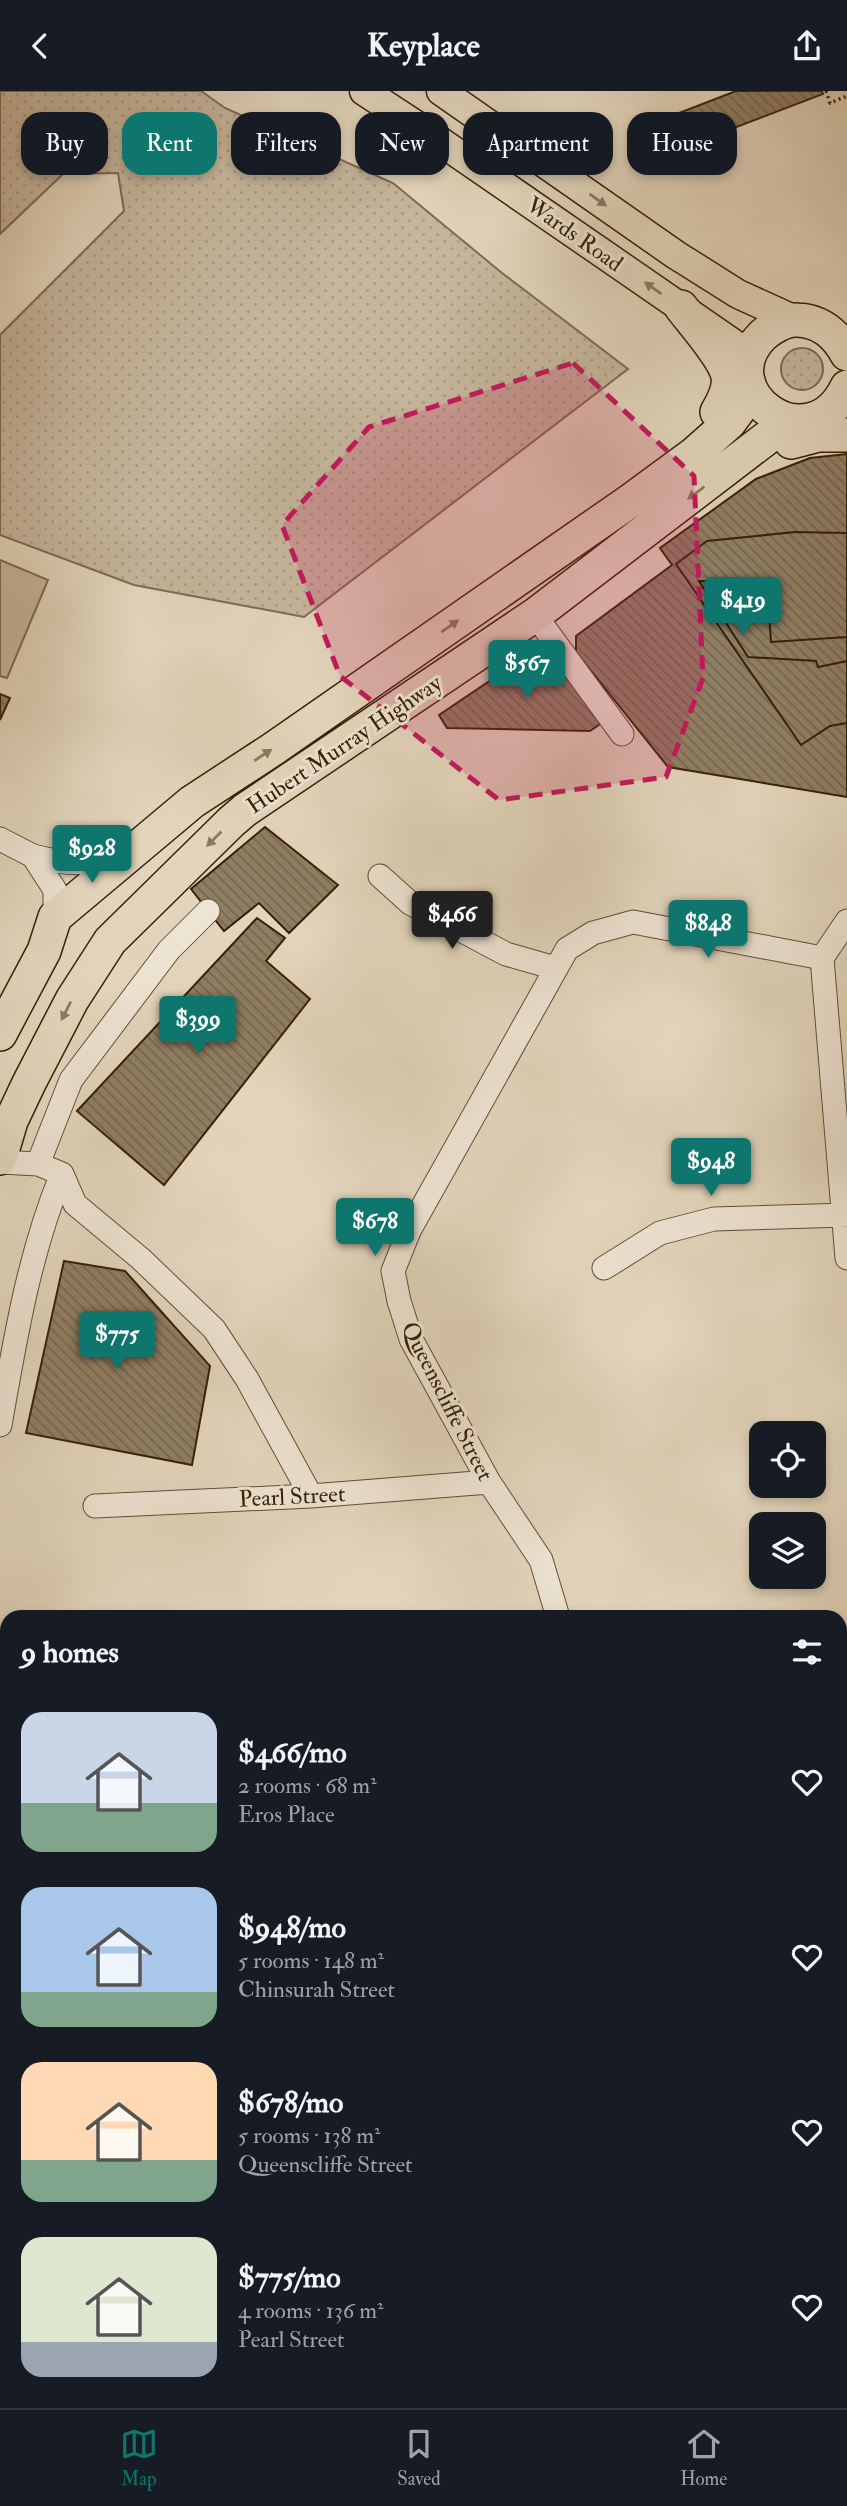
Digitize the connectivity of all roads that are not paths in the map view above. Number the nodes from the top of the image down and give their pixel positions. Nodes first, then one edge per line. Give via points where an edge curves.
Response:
1 (364, 91) edge
2 (441, 91) edge
3 (681, 307) junction
4 (819, 320) edge
5 (847, 354) edge
6 (750, 355) junction
7 (752, 392) junction
8 (843, 411) edge
9 (789, 421) junction
10 (725, 471) junction
11 (630, 501) junction
12 (535, 615) junction
13 (622, 734) dead end
14 (0, 839) edge
15 (143, 843) junction
16 (33, 856) junction
17 (380, 876) dead end
18 (208, 911) dead end
19 (55, 917) junction
20 (847, 921) edge
21 (822, 958) junction
22 (555, 968) junction
23 (0, 1034) edge
24 (0, 1160) edge
25 (38, 1164) junction
26 (62, 1174) junction
27 (845, 1215) edge
28 (847, 1258) edge
29 (604, 1268) dead end
30 (0, 1425) edge
31 (489, 1482) junction
32 (311, 1496) junction
33 (95, 1506) dead end
34 (556, 1610) edge

3 -> 1 main road, Wards Road
2 -> 4 main road, Wards Road via 738,294
3 - 6 main road, Wards Road
3 - 11 highway via 728,376 725,399 715,415 641,484
4 - 5 highway
4 - 6 highway via 769,330
6 - 7 highway via 747,367
7 - 9 highway via 765,410
7 - 11 highway, Hubert Murray Highway via 729,423
8 - 9 highway
8 - 10 highway via 818,435 774,447
9 - 10 highway, Hubert Murray Highway
10 -> 12 highway, Hubert Murray Highway
15 -> 11 highway, Hubert Murray Highway via 192,802
12 - 13 street
12 -> 24 highway, Hubert Murray Highway via 245,810 110,941 72,1000 29,1083
14 - 16 street
15 - 16 street via 92,863 62,864
15 - 19 highway, Hubert Murray Highway
16 - 19 street via 55,890
17 - 22 street via 410,904 506,954
18 - 25 street via 169,950 71,1080
19 - 23 highway via 44,951
20 - 21 street
21 - 22 street, Queenscliffe Street via 633,922 593,933 567,949
21 - 27 street
22 - 31 street, Queenscliffe Street via 409,1231 393,1271 411,1339
24 - 25 street
25 - 26 street
26 - 30 street via 46,1213
26 - 32 street via 75,1204 214,1329
27 - 28 street
27 - 29 street via 714,1219 660,1233
31 - 32 street, Pearl Street
31 - 34 street, Queenscliffe Street via 541,1560
32 - 33 street, Pearl Street

